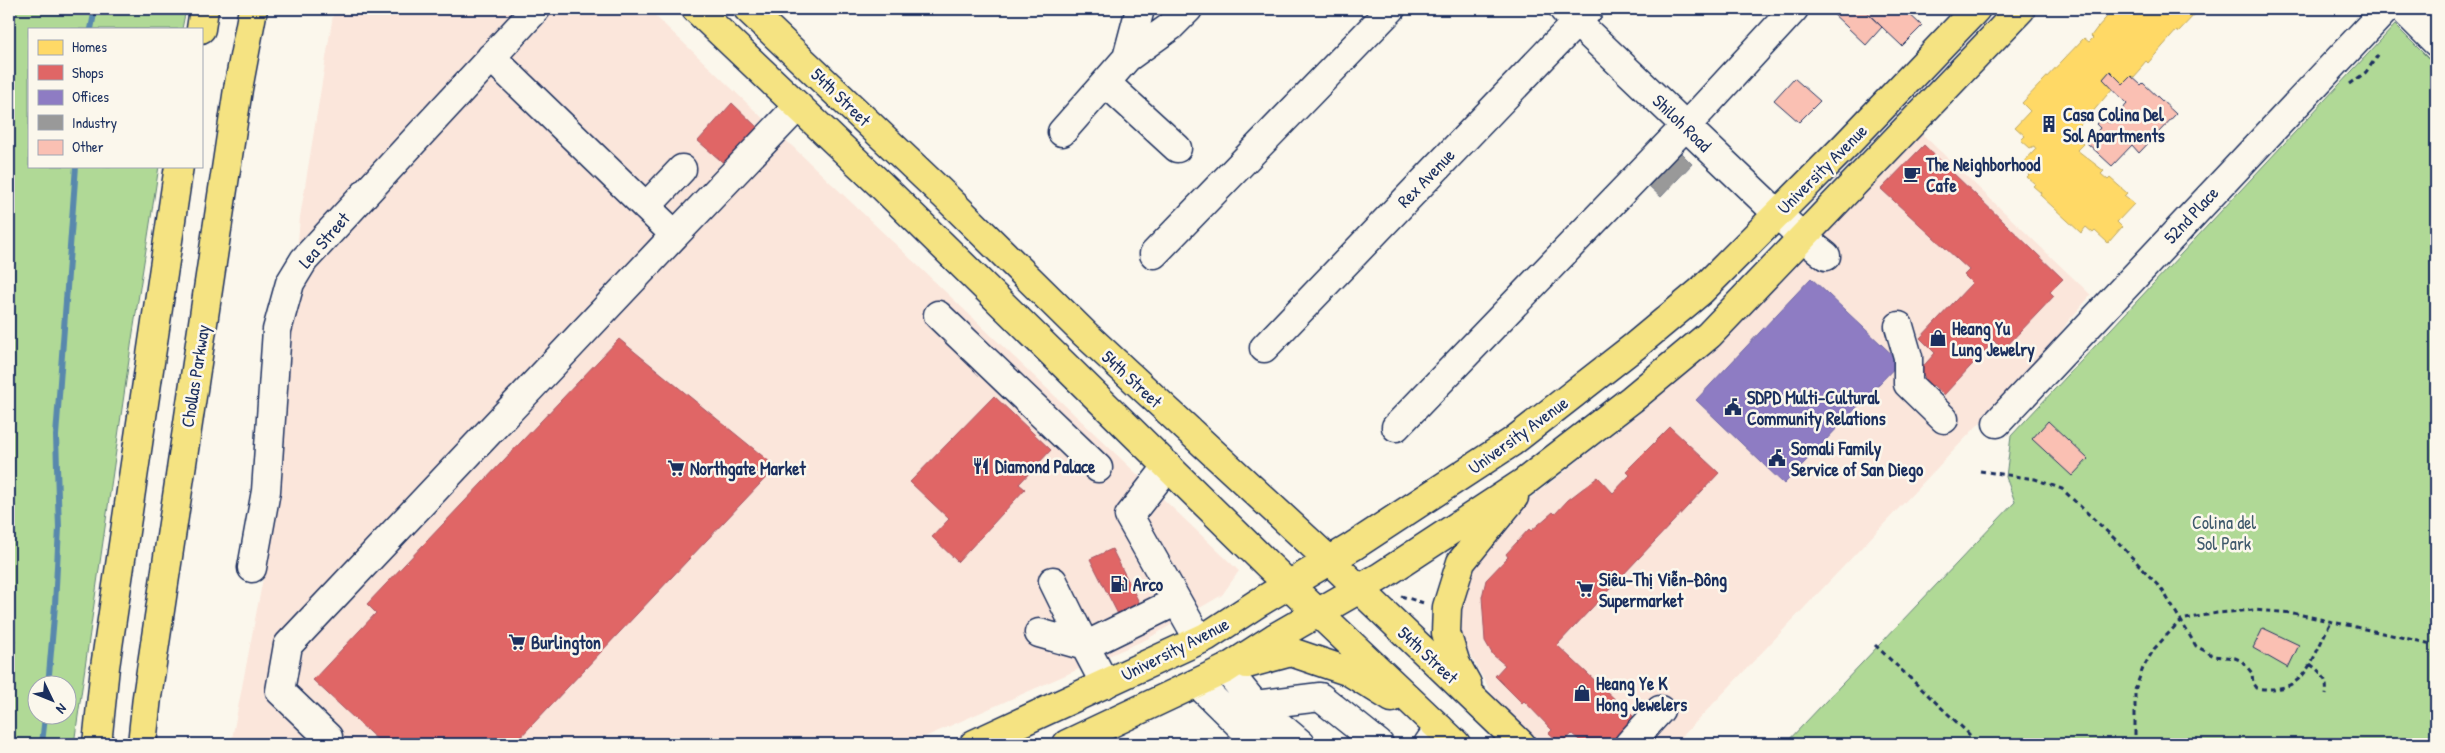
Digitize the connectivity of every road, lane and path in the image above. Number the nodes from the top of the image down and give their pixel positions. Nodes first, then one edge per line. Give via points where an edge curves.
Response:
1 (204, 9) edge
2 (253, 9) edge
3 (536, 9) edge
4 (696, 9) edge
5 (748, 9) edge
6 (1140, 9) edge
7 (1188, 9) edge
8 (1391, 9) edge
9 (1794, 9) edge
10 (1976, 9) edge
11 (2020, 9) edge
12 (2386, 9) edge
13 (2403, 9) edge
14 (1576, 13) edge
15 (201, 28) edge
16 (2432, 29) edge
17 (491, 57) junction
18 (1127, 58) junction
19 (1106, 83) junction
20 (798, 106) junction
21 (1686, 126) junction
22 (1062, 132) dead end
23 (1177, 148) dead end
24 (179, 168) edge
25 (682, 169) dead end
26 (646, 207) junction
27 (1778, 214) junction
28 (675, 236) junction
29 (1802, 237) junction
30 (1154, 254) dead end
31 (1826, 256) dead end
32 (975, 276) junction
33 (1050, 300) junction
34 (938, 315) dead end
35 (1898, 326) dead end
36 (1264, 348) dead end
37 (1944, 419) dead end
38 (1997, 423) dead end
39 (1396, 427) dead end
40 (1168, 466) junction
41 (1098, 468) dead end
42 (1980, 471) dead end
43 (1523, 483) junction
44 (1330, 561) junction
45 (252, 568) dead end
46 (1053, 581) dead end
47 (1289, 585) junction
48 (1359, 589) junction
49 (1395, 594) dead end
50 (1177, 601) junction
51 (1428, 604) dead end
52 (1318, 612) junction
53 (2181, 620) junction
54 (2331, 622) junction
55 (1039, 633) dead end
56 (1199, 640) junction
57 (1875, 645) dead end
58 (2436, 645) edge
59 (1085, 646) junction
60 (2310, 664) junction
61 (1226, 669) junction
62 (1197, 683) junction
63 (1106, 684) junction
64 (2326, 695) dead end
65 (1474, 699) junction
66 (1254, 705) junction
67 (1660, 710) dead end
68 (328, 737) dead end
69 (1441, 739) edge
70 (97, 744) edge
71 (142, 744) edge
72 (974, 744) edge
73 (1067, 744) edge
74 (1260, 744) edge
75 (1301, 744) edge
76 (1379, 744) edge
77 (1521, 744) edge
78 (1629, 744) edge
79 (1978, 744) edge
80 (2136, 744) edge

1 - 15 main road
2 - 71 main road, Chollas Parkway via 238,89
3 - 17 street, Lea Street
4 - 20 main road, 54th Street
5 - 33 main road, 54th Street
6 - 18 street
7 - 18 street via 1170,28
8 - 30 street
9 - 21 street
10 - 27 main road, University Avenue
11 - 29 main road, University Avenue
12 - 38 street, 52nd Place
13 - 16 street
14 - 21 street, Shiloh Road
14 - 36 street, Rex Avenue
17 - 26 street
17 - 45 street, Lea Street via 304,260 290,283 277,330 266,491
18 - 19 street
19 - 22 street
19 - 23 street
20 - 28 street
20 - 32 main road, 54th Street
21 - 27 street, Shiloh Road
21 - 39 street
24 - 70 main road via 105,667
25 - 26 street
26 - 28 street
27 - 29 street, Shiloh Road
27 - 44 main road, University Avenue via 1700,291 1520,436
28 - 68 street via 288,645 280,691
29 - 31 street, Shiloh Road
29 - 43 main road, University Avenue via 1708,335
32 - 33 main road via 997,273
32 - 40 main road, 54th Street
33 - 44 main road, 54th Street
34 - 41 street
35 - 37 street via 1908,357 1908,384
40 - 47 main road, 54th Street
40 - 50 street via 1129,516
42 - 53 path via 2035,480 2062,489 2152,579
43 - 48 main road, University Avenue
43 - 65 main road via 1461,562 1448,607 1446,633 1456,664
44 - 47 main road, University Avenue
44 - 48 main road, 54th Street
46 - 59 street
47 - 52 main road, 54th Street
47 - 56 main road, University Avenue
48 - 52 main road, University Avenue
48 - 65 main road, 54th Street
49 - 51 path
50 - 56 street
50 - 59 street
52 - 61 main road, University Avenue
52 - 69 main road, 54th Street
53 - 54 path via 2254,610
53 - 60 path via 2196,646 2214,656 2236,658 2247,665 2256,688 2287,687 2301,678
53 - 80 path via 2154,649 2135,690
54 - 58 path
54 - 60 path
55 - 59 street
56 - 63 main road, University Avenue
57 - 79 path
59 - 63 street
60 - 64 path via 2322,673 2328,685
61 - 62 main road, University Avenue
61 - 66 street
61 - 69 main road via 1291,652 1350,672
62 - 73 main road, University Avenue
62 - 74 street
63 - 72 main road, University Avenue
65 - 77 main road, 54th Street
66 - 75 street
66 - 76 street via 1320,697
67 - 78 street

